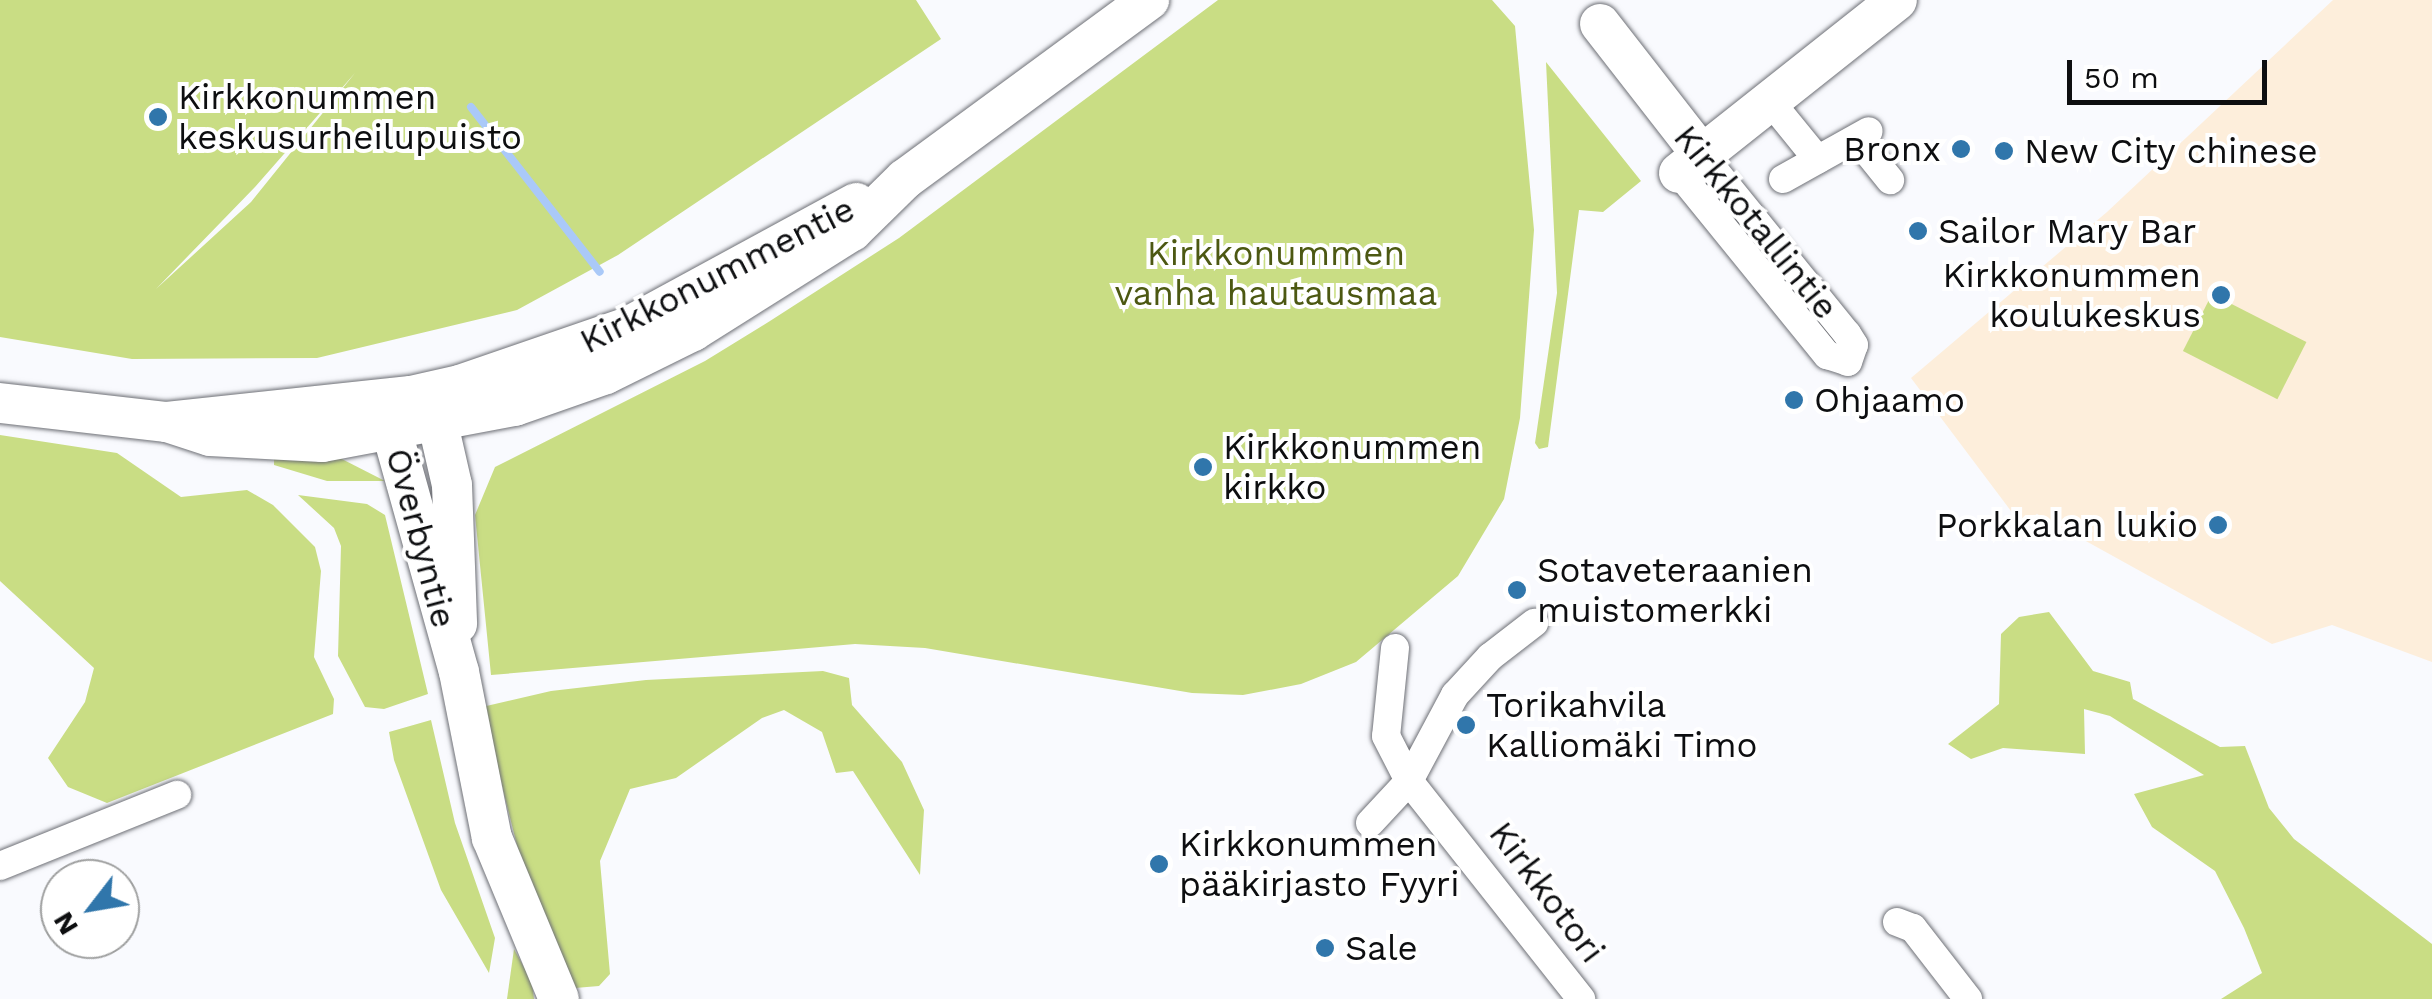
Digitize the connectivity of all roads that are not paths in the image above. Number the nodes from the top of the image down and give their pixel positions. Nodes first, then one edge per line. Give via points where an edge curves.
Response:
1 (1149, 0) edge
2 (1898, 0) edge
3 (1600, 24) dead end
4 (1783, 117) dead end
5 (1818, 160) junction
6 (1690, 164) junction
7 (1784, 180) dead end
8 (1890, 180) dead end
9 (0, 403) edge
10 (425, 410) junction
11 (166, 422) junction
12 (392, 432) junction
13 (1534, 623) dead end
14 (1396, 648) dead end
15 (459, 672) junction
16 (1413, 782) junction
17 (177, 794) dead end
18 (1376, 823) dead end
19 (0, 866) edge
20 (1897, 922) dead end
21 (559, 999) edge
22 (1582, 999) edge
23 (1968, 999) edge

1 - 10 street, Kirkkonummentie via 904,179 626,328 483,379
2 - 6 street
3 - 6 street, Kirkkotallintie
4 - 5 street
5 - 7 street
5 - 8 street via 1863,135
6 - 6 street, Kirkkotallintie via 1826,354 1848,362 1854,345 1847,334
9 - 11 street
10 - 11 street, Kirkkonummentie
10 - 12 street, Överbyntie
10 - 15 street, Överbyntie via 452,485
11 - 12 street via 210,436 266,442
12 - 15 street, Överbyntie
13 - 16 street via 1456,695
14 - 16 street via 1386,736
15 - 21 street, Överbyntie via 492,838
16 - 18 street
16 - 22 street, Kirkkotori
17 - 19 street
20 - 23 street via 1913,928

